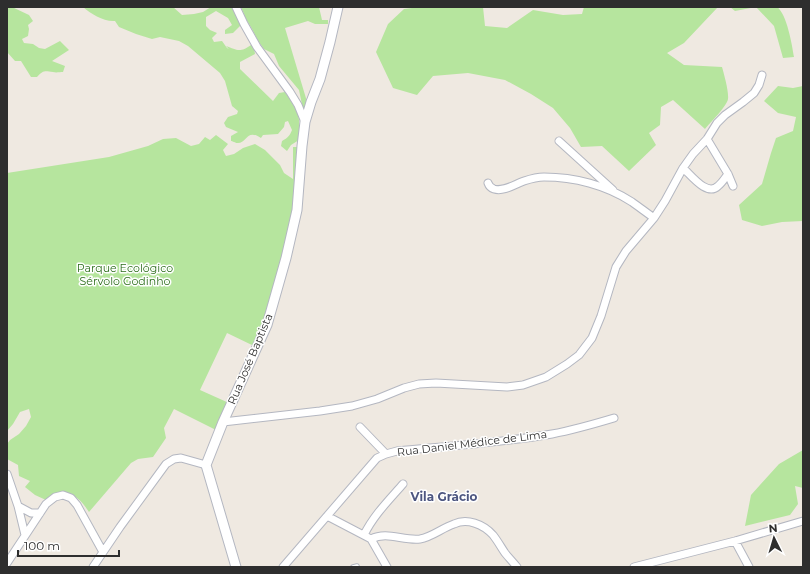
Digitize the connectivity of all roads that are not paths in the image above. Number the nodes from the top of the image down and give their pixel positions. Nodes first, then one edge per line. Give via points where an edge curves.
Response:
1 (236, 7) edge
2 (338, 7) edge
3 (762, 75) dead end
4 (305, 122) junction
5 (707, 139) junction
6 (559, 142) dead end
7 (683, 168) junction
8 (728, 174) junction
9 (488, 183) dead end
10 (733, 186) dead end
11 (618, 194) junction
12 (654, 218) junction
13 (614, 418) dead end
14 (223, 422) junction
15 (360, 427) dead end
16 (386, 454) junction
17 (206, 465) junction
18 (7, 474) edge
19 (403, 484) dead end
20 (18, 506) junction
21 (40, 513) junction
22 (327, 516) junction
23 (803, 521) edge
24 (25, 535) junction
25 (364, 535) junction
26 (371, 539) junction
27 (735, 541) junction
28 (103, 552) junction
29 (7, 563) edge
30 (93, 567) edge
31 (236, 567) edge
32 (283, 567) edge
33 (387, 567) edge
34 (517, 567) edge
35 (634, 567) edge
36 (749, 567) edge

1 - 4 street via 257,47 298,105
2 - 4 street, Rua José Baptista via 320,79
3 - 5 street via 754,93 725,115
4 - 14 street, Rua José Baptista via 297,210 286,258 267,324
5 - 7 street
5 - 8 street
6 - 11 street
7 - 8 street via 705,188 711,190
7 - 12 street
8 - 10 street
9 - 11 street via 490,187 501,190 540,177 559,177 590,183
11 - 12 street
12 - 14 street via 616,267 592,338 579,355 546,376 523,385 507,387 419,384 352,406
13 - 16 street, Rua Daniel Médice de Lima via 552,434
14 - 17 street, Rua José Baptista
15 - 16 street
16 - 22 street, Rua Daniel Médice de Lima via 377,458
17 - 28 street via 181,458 166,464
17 - 31 street
18 - 20 street
19 - 25 street via 378,512
20 - 21 street
20 - 24 street
21 - 24 street
21 - 28 street via 55,497 63,495 71,498 78,505
22 - 25 street
22 - 32 street, Rua Daniel Médice de Lima
23 - 27 street
24 - 29 street
25 - 26 street
26 - 33 street
26 - 34 street via 391,536 418,539 454,523 471,522 484,527 492,534
27 - 35 street
27 - 36 street
28 - 30 street

